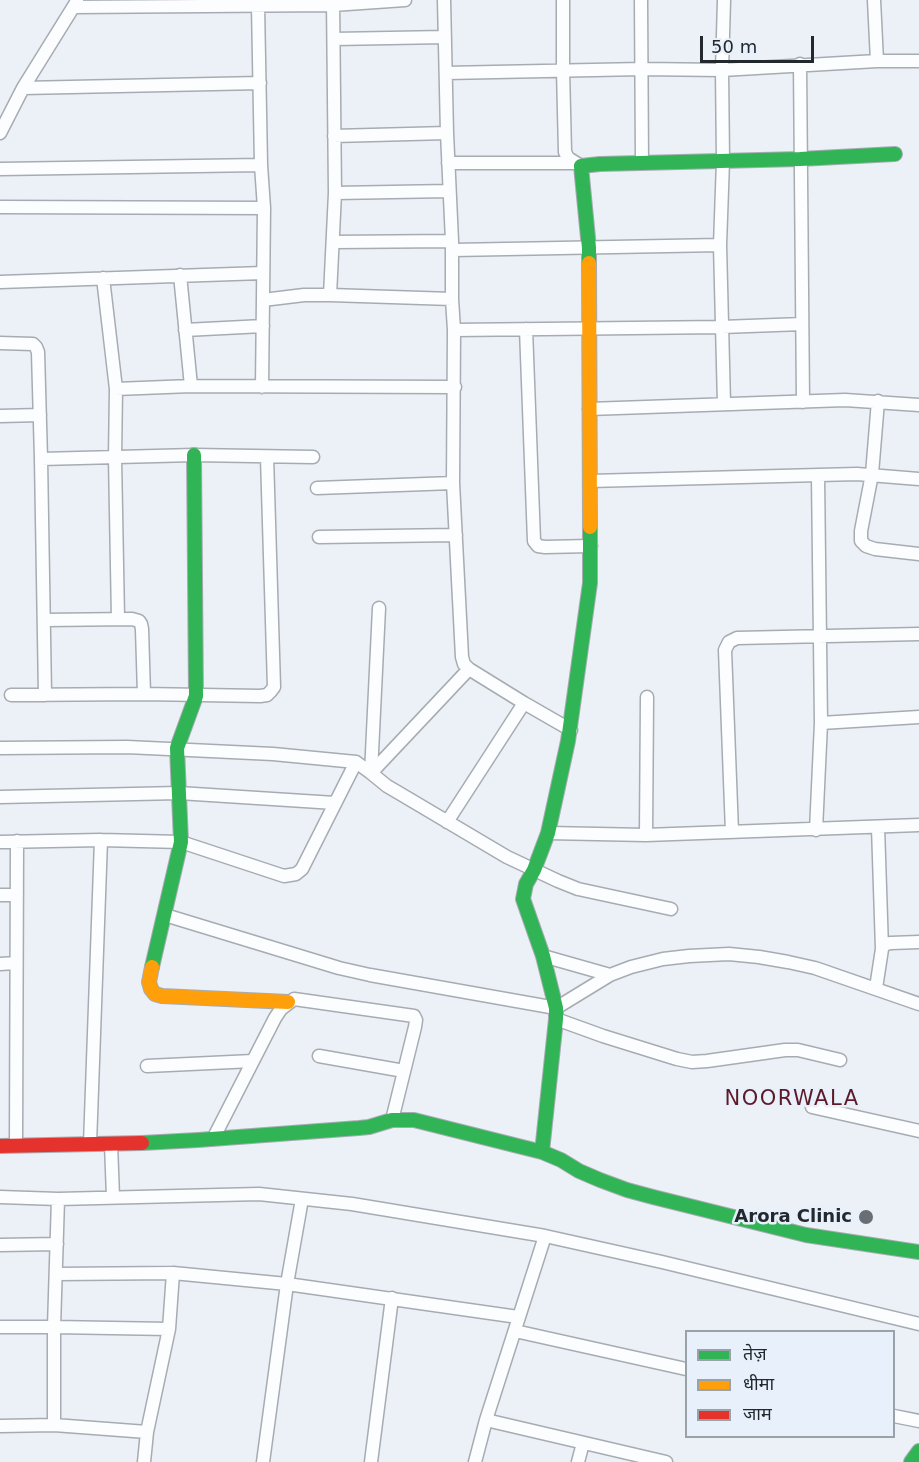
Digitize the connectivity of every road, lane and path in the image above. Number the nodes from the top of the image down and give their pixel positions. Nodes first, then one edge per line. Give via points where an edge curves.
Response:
1 (405, 0) edge
2 (444, 0) edge
3 (563, 0) edge
4 (640, 0) edge
5 (724, 0) edge
6 (874, 0) edge
7 (76, 3) edge
8 (333, 3) edge
9 (258, 6) junction
10 (445, 37) junction
11 (334, 39) junction
12 (877, 61) junction
13 (918, 61) edge
14 (800, 64) junction
15 (642, 69) junction
16 (563, 70) junction
17 (722, 70) junction
18 (446, 73) junction
19 (260, 83) junction
20 (23, 87) junction
21 (0, 133) edge
22 (447, 133) junction
23 (333, 136) junction
24 (895, 154) dead end
25 (800, 159) junction
26 (723, 161) junction
27 (448, 163) junction
28 (578, 164) junction
29 (642, 164) junction
30 (261, 165) junction
31 (0, 169) edge
32 (449, 191) junction
33 (335, 193) junction
34 (0, 207) edge
35 (264, 208) junction
36 (333, 242) junction
37 (720, 245) junction
38 (452, 246) junction
39 (589, 248) junction
40 (263, 273) junction
41 (180, 275) junction
42 (103, 278) junction
43 (0, 282) edge
44 (330, 295) junction
45 (452, 299) junction
46 (263, 300) junction
47 (802, 324) junction
48 (263, 326) junction
49 (722, 327) junction
50 (588, 328) junction
51 (526, 329) junction
52 (185, 330) junction
53 (454, 330) junction
54 (0, 343) edge
55 (191, 386) junction
56 (262, 387) junction
57 (455, 387) junction
58 (116, 389) junction
59 (878, 401) junction
60 (803, 402) junction
61 (724, 404) junction
62 (919, 405) edge
63 (589, 409) junction
64 (40, 415) junction
65 (0, 416) edge
66 (194, 455) junction
67 (267, 457) junction
68 (313, 457) dead end
69 (115, 458) junction
70 (41, 459) junction
71 (872, 474) junction
72 (818, 476) junction
73 (919, 479) edge
74 (590, 481) junction
75 (453, 483) junction
76 (317, 488) dead end
77 (456, 535) junction
78 (319, 537) dead end
79 (591, 546) junction
80 (919, 554) edge
81 (378, 608) dead end
82 (118, 619) junction
83 (44, 620) junction
84 (919, 634) edge
85 (820, 636) junction
86 (469, 669) junction
87 (144, 694) junction
88 (11, 695) dead end
89 (45, 695) junction
90 (196, 696) junction
91 (647, 697) dead end
92 (524, 704) junction
93 (919, 717) edge
94 (821, 723) junction
95 (571, 730) junction
96 (0, 748) edge
97 (177, 748) junction
98 (356, 762) junction
99 (371, 773) junction
100 (179, 793) junction
101 (0, 797) edge
102 (335, 803) junction
103 (447, 822) junction
104 (919, 825) edge
105 (878, 827) junction
106 (816, 830) junction
107 (732, 832) junction
108 (548, 833) junction
109 (646, 835) junction
110 (101, 840) junction
111 (17, 841) junction
112 (0, 842) edge
113 (181, 842) junction
114 (534, 870) junction
115 (17, 894) junction
116 (0, 895) edge
117 (671, 909) dead end
118 (165, 915) junction
119 (919, 942) edge
120 (882, 949) junction
121 (543, 956) junction
122 (16, 963) junction
123 (0, 964) edge
124 (610, 975) junction
125 (876, 988) junction
126 (288, 1002) junction
127 (919, 1004) edge
128 (556, 1014) junction
129 (319, 1056) dead end
130 (840, 1060) dead end
131 (253, 1061) junction
132 (147, 1066) dead end
133 (404, 1071) junction
134 (812, 1107) dead end
135 (392, 1120) junction
136 (919, 1131) edge
137 (213, 1139) junction
138 (90, 1144) junction
139 (111, 1144) junction
140 (16, 1145) junction
141 (0, 1146) edge
142 (542, 1152) junction
143 (0, 1197) edge
144 (113, 1197) junction
145 (58, 1198) junction
146 (302, 1199) junction
147 (545, 1236) junction
148 (57, 1244) junction
149 (0, 1245) edge
150 (919, 1252) edge
151 (173, 1273) junction
152 (56, 1274) junction
153 (287, 1284) junction
154 (392, 1298) junction
155 (518, 1317) junction
156 (919, 1324) edge
157 (54, 1326) junction
158 (0, 1327) edge
159 (169, 1329) junction
160 (515, 1331) junction
161 (685, 1369) edge
162 (895, 1416) edge
163 (486, 1420) junction
164 (919, 1421) edge
165 (54, 1425) junction
166 (0, 1426) edge
167 (147, 1432) junction
168 (583, 1443) junction
169 (919, 1451) edge
170 (650, 1460) edge
171 (144, 1462) edge
172 (262, 1462) edge
173 (371, 1462) edge
174 (475, 1462) edge
175 (578, 1462) edge
176 (666, 1462) edge
177 (911, 1462) edge

1 - 8 street
2 - 10 street
3 - 16 street
4 - 15 street
5 - 17 street
6 - 12 street
7 - 9 street
7 - 20 street
8 - 9 street
8 - 11 street
9 - 19 street
10 - 11 street
10 - 18 street
11 - 23 street
12 - 13 street
12 - 14 street
14 - 17 street
14 - 25 street
15 - 16 street
15 - 17 street
15 - 29 street
16 - 18 street
16 - 28 street via 565,152
17 - 26 street
18 - 22 street
19 - 20 street
19 - 30 street
20 - 21 street
22 - 23 street
22 - 27 street
23 - 33 street
24 - 25 street
25 - 26 street
25 - 47 street
26 - 29 street
26 - 37 street
27 - 28 street
27 - 32 street
28 - 29 street
28 - 39 street
30 - 31 street
30 - 35 street
32 - 33 street
32 - 38 street
33 - 36 street
34 - 35 street
35 - 40 street
36 - 38 street
36 - 44 street
37 - 39 street
37 - 49 street
38 - 39 street
38 - 45 street
39 - 50 street
40 - 41 street
40 - 46 street
41 - 42 street
41 - 52 street
42 - 43 street
42 - 58 street
44 - 45 street
44 - 46 street
45 - 53 street
46 - 48 street
47 - 49 street
47 - 60 street
48 - 52 street
48 - 56 street
49 - 50 street
49 - 61 street
50 - 51 street
50 - 63 street
51 - 53 street
51 - 79 street via 534,541 545,547
52 - 55 street
53 - 57 street
54 - 64 street via 36,347
55 - 56 street
55 - 58 street
56 - 57 street
57 - 75 street
58 - 69 street
59 - 60 street
59 - 62 street
59 - 71 street
60 - 61 street
61 - 63 street
63 - 74 street
64 - 65 street
64 - 70 street
66 - 67 street
66 - 69 street
66 - 90 street
67 - 68 street
67 - 90 street via 274,687 260,696
69 - 70 street
69 - 82 street
70 - 83 street
71 - 72 street
71 - 73 street
71 - 80 street via 861,541 875,549
72 - 74 street
72 - 85 street
74 - 79 street
75 - 76 street
75 - 77 street
77 - 78 street
77 - 86 street via 462,657
79 - 95 street via 590,583
81 - 99 street
82 - 83 street
82 - 87 street via 141,624
83 - 89 street
84 - 85 street
85 - 94 street
85 - 107 street via 737,638 725,650
86 - 92 street
86 - 99 street
87 - 89 street
87 - 90 street
88 - 89 street
90 - 97 street
91 - 109 street
92 - 95 street
92 - 103 street
93 - 94 street
94 - 106 street
95 - 108 street
96 - 97 street
97 - 98 street
97 - 100 street
98 - 99 street
98 - 102 street
99 - 103 street
100 - 101 street
100 - 102 street
100 - 113 street
102 - 113 street via 296,874 284,876
103 - 114 street
104 - 105 street
105 - 106 street
105 - 120 street
106 - 107 street
107 - 109 street
108 - 109 street
108 - 114 street
110 - 111 street
110 - 113 street
110 - 138 street
111 - 112 street
111 - 115 street
113 - 118 street
114 - 117 street via 578,889
114 - 121 street via 523,899
115 - 116 street
115 - 122 street
118 - 126 street via 149,982 155,994
118 - 128 street via 339,968
119 - 120 street via 885,944
120 - 125 street
121 - 124 street
121 - 128 street
122 - 123 street
122 - 140 street
124 - 125 street via 663,959 729,954 815,968
124 - 128 street
125 - 127 street
126 - 131 street via 275,1018
126 - 133 street via 300,999 414,1016 416,1027
128 - 130 street via 603,1036 692,1062 785,1050
128 - 142 street
129 - 133 street
131 - 132 street
131 - 137 street
133 - 135 street
134 - 136 street
135 - 137 street via 369,1127
135 - 142 street via 414,1120
137 - 139 street
138 - 139 street
138 - 140 street
139 - 144 street
140 - 141 street
142 - 150 street via 600,1180 653,1197 806,1235
143 - 145 street
144 - 145 street
144 - 146 street via 259,1194
145 - 148 street
146 - 147 street
146 - 153 street
147 - 155 street
147 - 156 street
148 - 149 street
148 - 152 street
151 - 152 street
151 - 153 street
151 - 159 street
152 - 157 street
153 - 154 street
153 - 172 street
154 - 155 street
154 - 173 street
155 - 160 street
157 - 158 street
157 - 159 street
157 - 165 street
159 - 167 street
160 - 161 street
160 - 163 street
162 - 164 street
163 - 168 street
163 - 174 street
165 - 166 street
165 - 167 street
167 - 171 street
168 - 170 street
168 - 175 street
169 - 177 street
170 - 176 street

